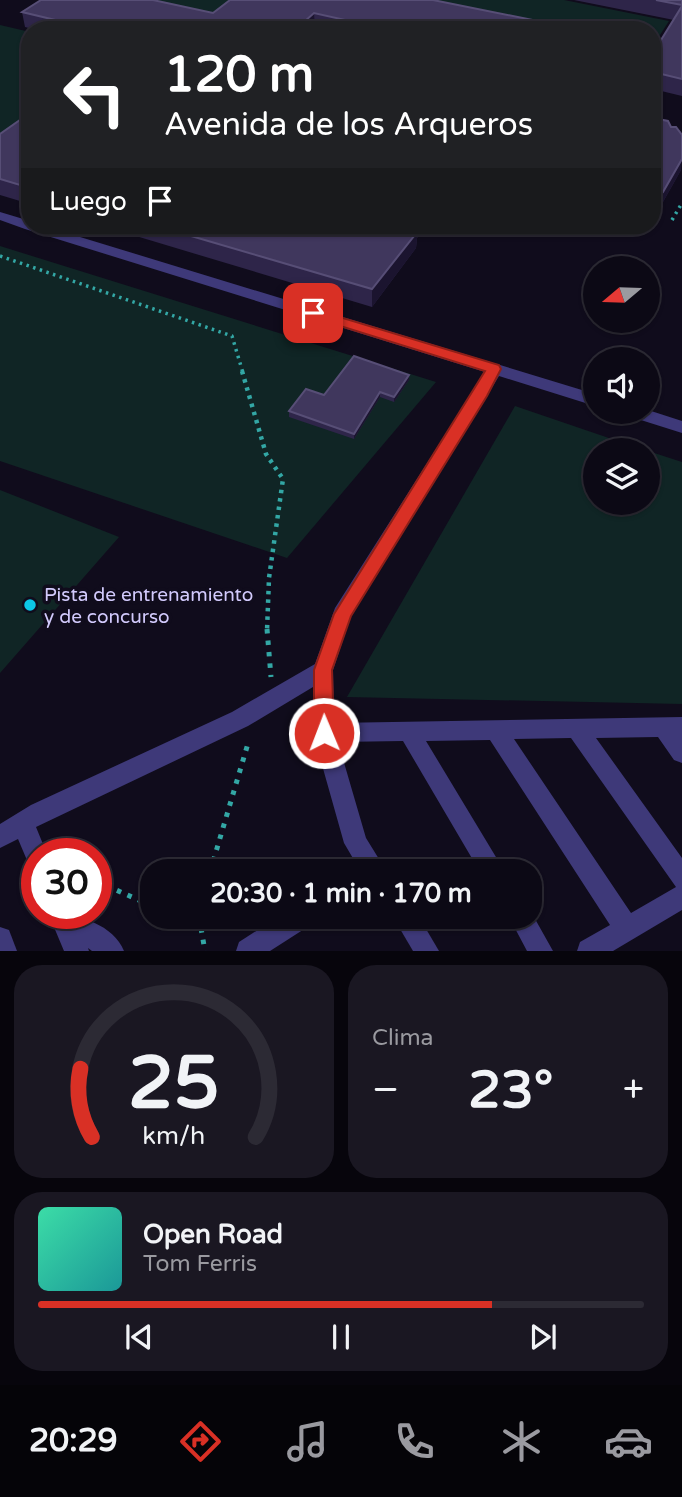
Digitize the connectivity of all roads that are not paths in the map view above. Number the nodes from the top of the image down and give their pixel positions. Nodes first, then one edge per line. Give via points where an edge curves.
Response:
1 (0, 216) edge
2 (21, 223) edge
3 (59, 235) edge
4 (494, 369) junction
5 (583, 396) edge
6 (660, 420) edge
7 (682, 427) edge
8 (323, 670) junction
9 (672, 727) edge
10 (577, 729) junction
11 (496, 730) junction
12 (409, 732) junction
13 (324, 733) junction
14 (682, 753) edge
15 (23, 823) junction
16 (0, 837) edge
17 (29, 838) edge
18 (365, 859) edge
19 (486, 859) edge
20 (682, 878) edge
21 (682, 897) edge
22 (67, 929) edge
23 (81, 929) edge
24 (282, 929) edge
25 (413, 929) edge
26 (528, 929) edge
27 (627, 929) junction
28 (0, 939) edge
29 (5, 951) edge
30 (77, 951) edge
31 (112, 951) edge
32 (248, 951) edge
33 (427, 951) edge
34 (541, 951) edge
35 (589, 951) edge

1 - 2 street
3 - 4 street
4 - 5 street
4 - 8 street via 342,614
6 - 7 street
8 - 13 street
8 - 15 street via 240,719
9 - 10 street
9 - 14 street
10 - 11 street
10 - 20 street
11 - 12 street
11 - 27 street
12 - 13 street
12 - 19 street
13 - 18 street via 356,843
15 - 16 street
15 - 17 street
21 - 27 street
22 - 30 street
23 - 31 street
24 - 32 street
25 - 33 street
26 - 34 street
27 - 35 street
28 - 29 street

